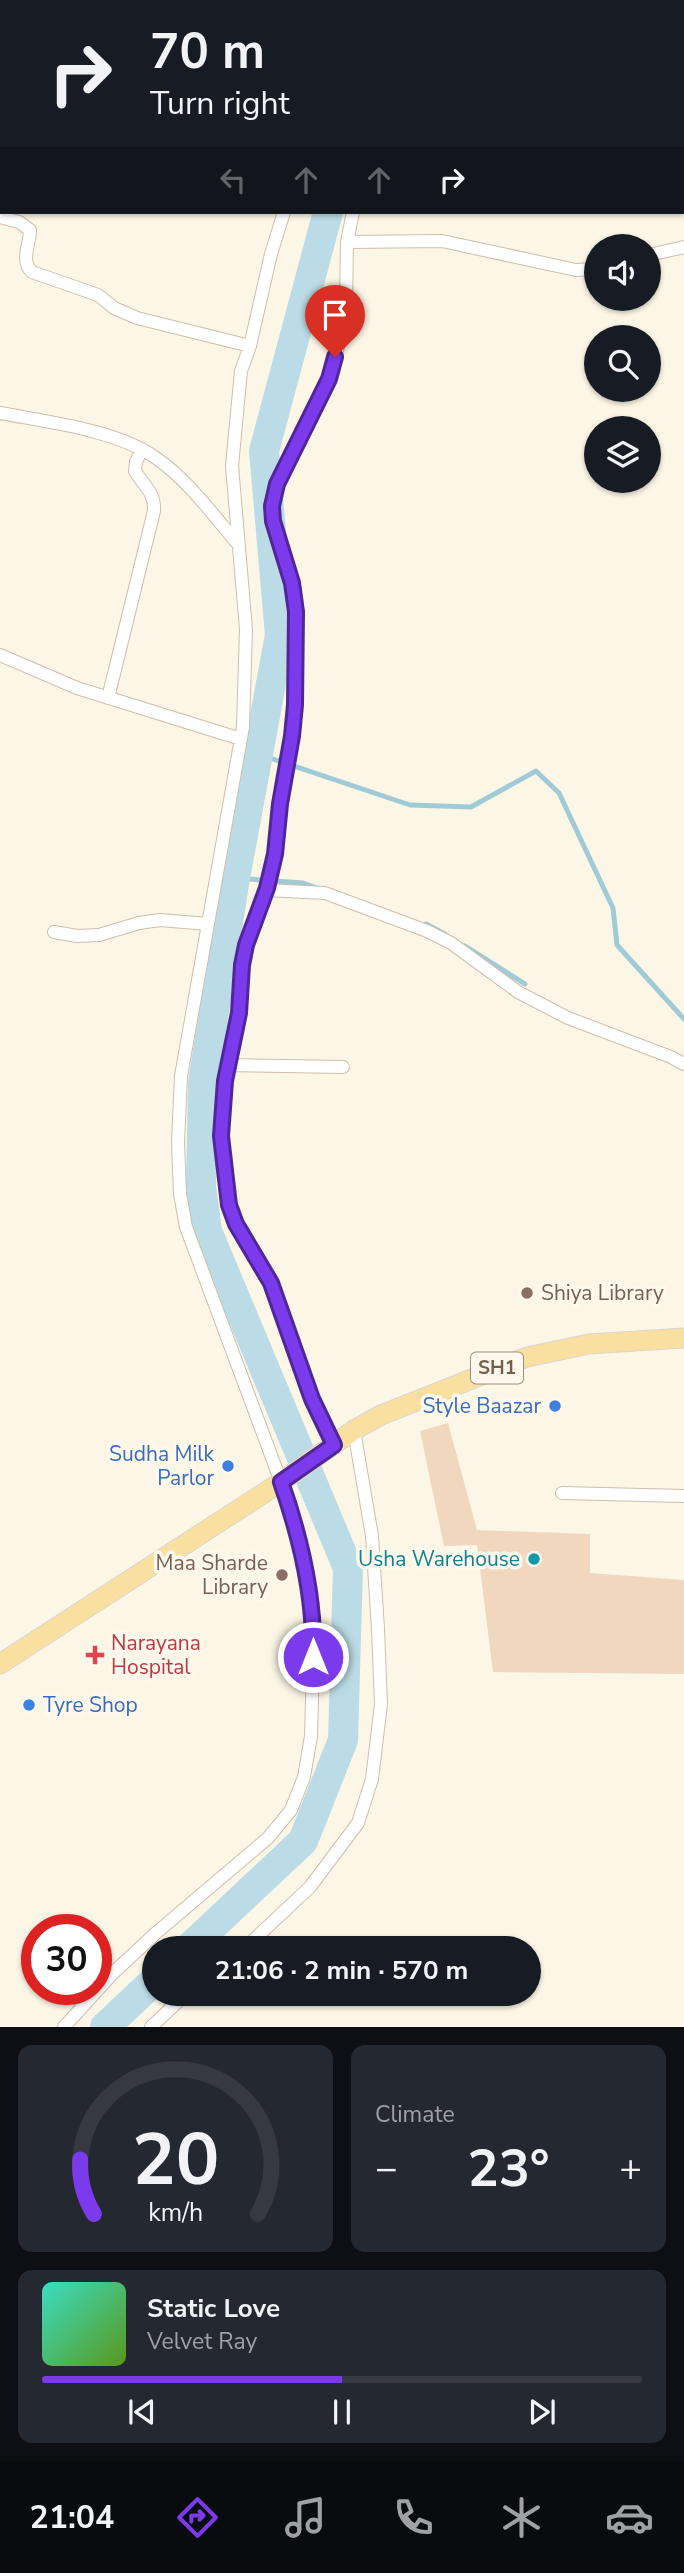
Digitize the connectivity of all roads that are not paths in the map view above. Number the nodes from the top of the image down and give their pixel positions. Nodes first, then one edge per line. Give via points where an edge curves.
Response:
1 (283, 214) edge
2 (353, 214) edge
3 (0, 217) edge
4 (347, 242) junction
5 (684, 247) edge
6 (661, 252) edge
7 (584, 270) edge
8 (250, 346) junction
9 (0, 413) edge
10 (142, 449) junction
11 (238, 545) junction
12 (0, 655) edge
13 (108, 698) junction
14 (241, 738) junction
15 (266, 889) junction
16 (208, 924) junction
17 (54, 932) dead end
18 (684, 1064) edge
19 (228, 1065) junction
20 (343, 1067) dead end
21 (684, 1338) edge
22 (354, 1430) junction
23 (330, 1447) junction
24 (281, 1482) junction
25 (562, 1493) dead end
26 (684, 1496) edge
27 (0, 1664) edge
28 (258, 1936) edge
29 (173, 2006) edge
30 (64, 2027) edge
31 (151, 2027) edge

1 - 8 street
2 - 4 street
3 - 8 street via 30,230 26,260 32,272 98,295 137,318
4 - 7 street via 442,241
4 - 15 street via 344,314 329,379 288,459 272,506 296,612 292,736
5 - 6 street
8 - 11 street via 241,371 232,466
9 - 10 street via 100,434
10 - 11 street via 194,493
10 - 13 street via 135,471 154,497 154,511
11 - 14 street via 246,629
12 - 13 street
13 - 14 street
14 - 16 street
15 - 18 street via 325,893 427,931 518,992 568,1018
15 - 19 street via 246,945
16 - 17 street via 160,920 99,935
16 - 24 street via 181,1076 180,1194 200,1268
19 - 20 street
19 - 23 street via 221,1136 229,1205 246,1244 271,1283
21 - 22 main road, SH1 via 589,1344 527,1357
22 - 23 main road, SH1
22 - 28 street via 372,1536 378,1629 381,1704 372,1780 358,1823 310,1887
23 - 24 main road, SH1
24 - 27 main road, SH1
24 - 30 street via 303,1554 314,1631 310,1736 300,1788 291,1810 268,1838 147,1941
25 - 26 street
29 - 31 street

